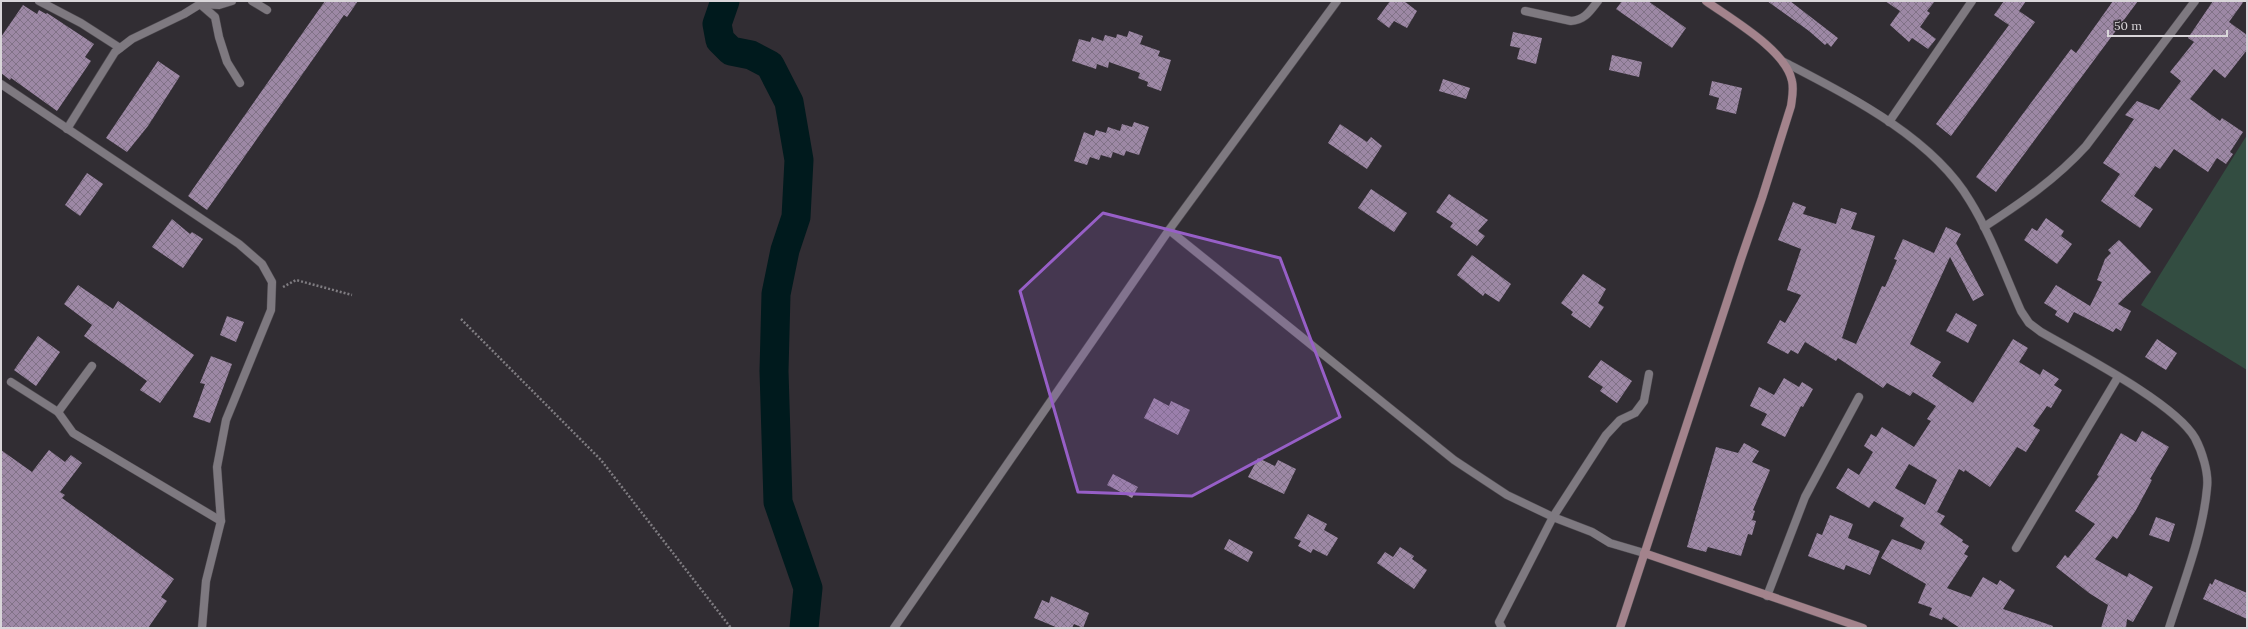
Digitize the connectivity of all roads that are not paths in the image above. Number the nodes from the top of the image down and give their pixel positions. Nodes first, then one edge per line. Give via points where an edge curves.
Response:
1 (39, 1) edge
2 (232, 1) edge
3 (252, 1) edge
4 (1337, 1) edge
5 (1598, 1) edge
6 (1706, 1) edge
7 (1972, 1) edge
8 (2194, 1) edge
9 (203, 3) edge
10 (267, 10) dead end
11 (1525, 11) dead end
12 (120, 48) junction
13 (1784, 62) junction
14 (240, 83) dead end
15 (1, 84) edge
16 (1889, 122) junction
17 (66, 129) junction
18 (1984, 227) junction
19 (1169, 230) junction
20 (92, 366) dead end
21 (1649, 374) dead end
22 (2118, 377) junction
23 (11, 382) dead end
24 (1859, 398) dead end
25 (58, 412) junction
26 (1553, 517) junction
27 (221, 522) junction
28 (2016, 548) dead end
29 (1644, 553) junction
30 (1767, 596) junction
31 (202, 628) edge
32 (894, 628) edge
33 (1502, 628) edge
34 (1620, 628) edge
35 (1863, 628) edge
36 (2169, 628) edge

1 - 12 street via 81,23
2 - 9 street via 219,5
3 - 10 street
4 - 19 street
5 - 11 street via 1586,15 1572,21
6 - 13 street
7 - 16 street
8 - 18 street via 2072,162 2029,198
9 - 12 street via 132,39
9 - 14 street via 215,17 227,62
12 - 17 street
13 - 16 street via 1836,89
13 - 29 street via 1792,82 1791,106
15 - 17 street
16 - 18 street via 1930,154 1953,177 1970,200
17 - 27 street via 239,244 262,264 272,282 271,310 226,420 217,467
18 - 22 street via 2021,311 2030,323
19 - 26 street via 1454,460 1507,495
19 - 32 street
20 - 25 street
21 - 26 street via 1644,401 1635,413 1620,420 1606,435
22 - 28 street
22 - 36 street via 2176,417 2194,438 2203,460 2208,486 2203,517
23 - 25 street
24 - 30 street via 1805,497
25 - 27 street via 73,433
26 - 29 street via 1592,532 1610,543
26 - 33 street via 1499,622
27 - 31 street via 206,581
29 - 30 street
29 - 34 street
30 - 35 street

